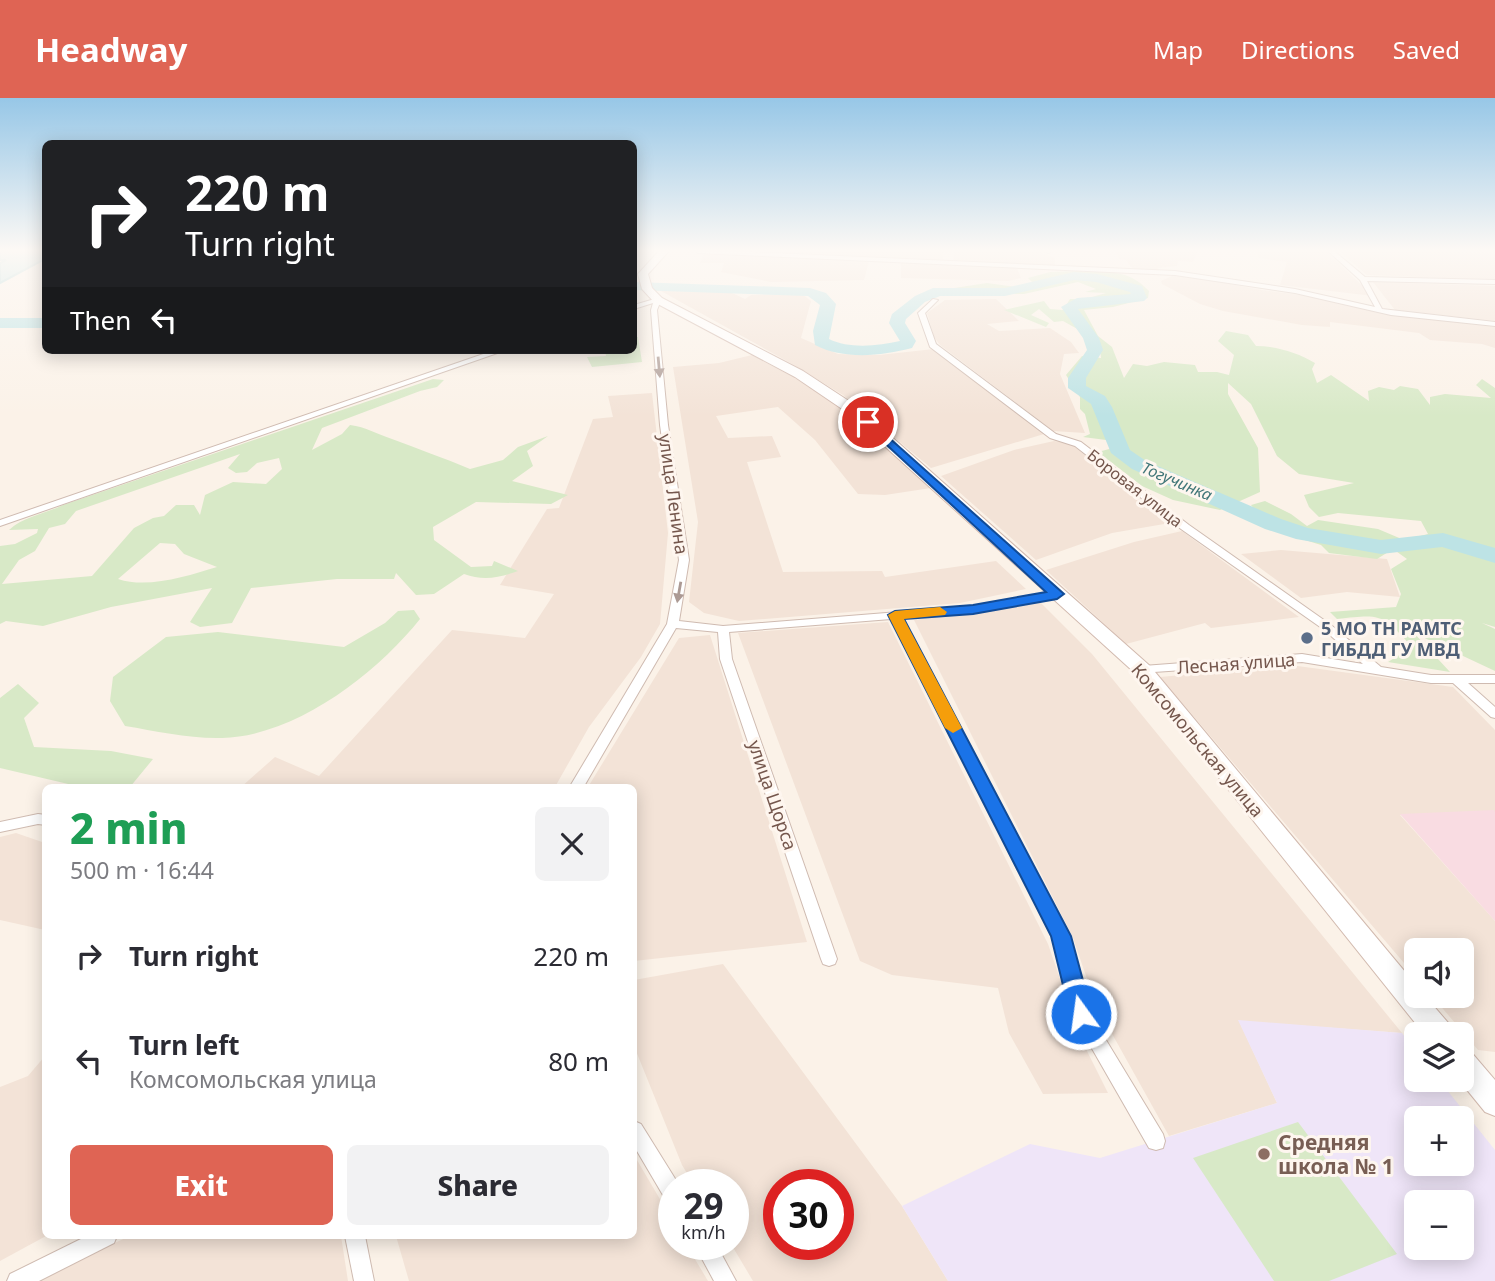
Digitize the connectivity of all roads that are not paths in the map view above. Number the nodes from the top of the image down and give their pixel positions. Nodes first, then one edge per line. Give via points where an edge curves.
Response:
1 (653, 306) edge
2 (679, 306) edge
3 (928, 306) edge
4 (1366, 306) edge
5 (1378, 306) edge
6 (1379, 309) junction
7 (1495, 324) edge
8 (490, 354) edge
9 (0, 523) edge
10 (1057, 594) junction
11 (895, 615) junction
12 (673, 624) junction
13 (723, 629) junction
14 (1143, 670) junction
15 (1377, 670) junction
16 (1495, 679) edge
17 (1457, 680) junction
18 (1495, 714) edge
19 (578, 784) edge
20 (42, 821) edge
21 (0, 827) edge
22 (829, 959) dead end
23 (1430, 1022) edge
24 (1474, 1076) edge
25 (1493, 1097) edge
26 (637, 1134) edge
27 (1156, 1141) dead end
28 (658, 1169) edge
29 (101, 1239) edge
30 (356, 1239) edge
31 (714, 1260) edge
32 (16, 1281) edge
33 (364, 1281) edge
34 (726, 1281) edge

1 -> 12 street, улица Ленина via 664,425 684,560
2 - 10 main road, Комсомольская улица via 853,410
3 - 15 street, Боровая улица via 921,313 933,345 1053,436 1078,444 1185,527 1327,627
4 - 6 street
5 - 6 street
6 - 7 street
8 - 9 street
10 - 11 street via 973,609
10 - 14 main road, Комсомольская улица
11 - 13 street
11 - 27 street via 1061,936 1081,1014
12 - 13 street
12 - 19 street, улица Ленина
13 - 22 street, улица Щорса via 726,659
14 - 15 street, Лесная улица via 1301,658
14 - 23 main road, Комсомольская улица
15 - 17 street, Лесная улица
16 - 17 street, Лесная улица
17 - 18 street
20 - 21 street
24 - 25 main road
26 - 28 street
29 - 32 street
30 - 33 street
31 - 34 street

